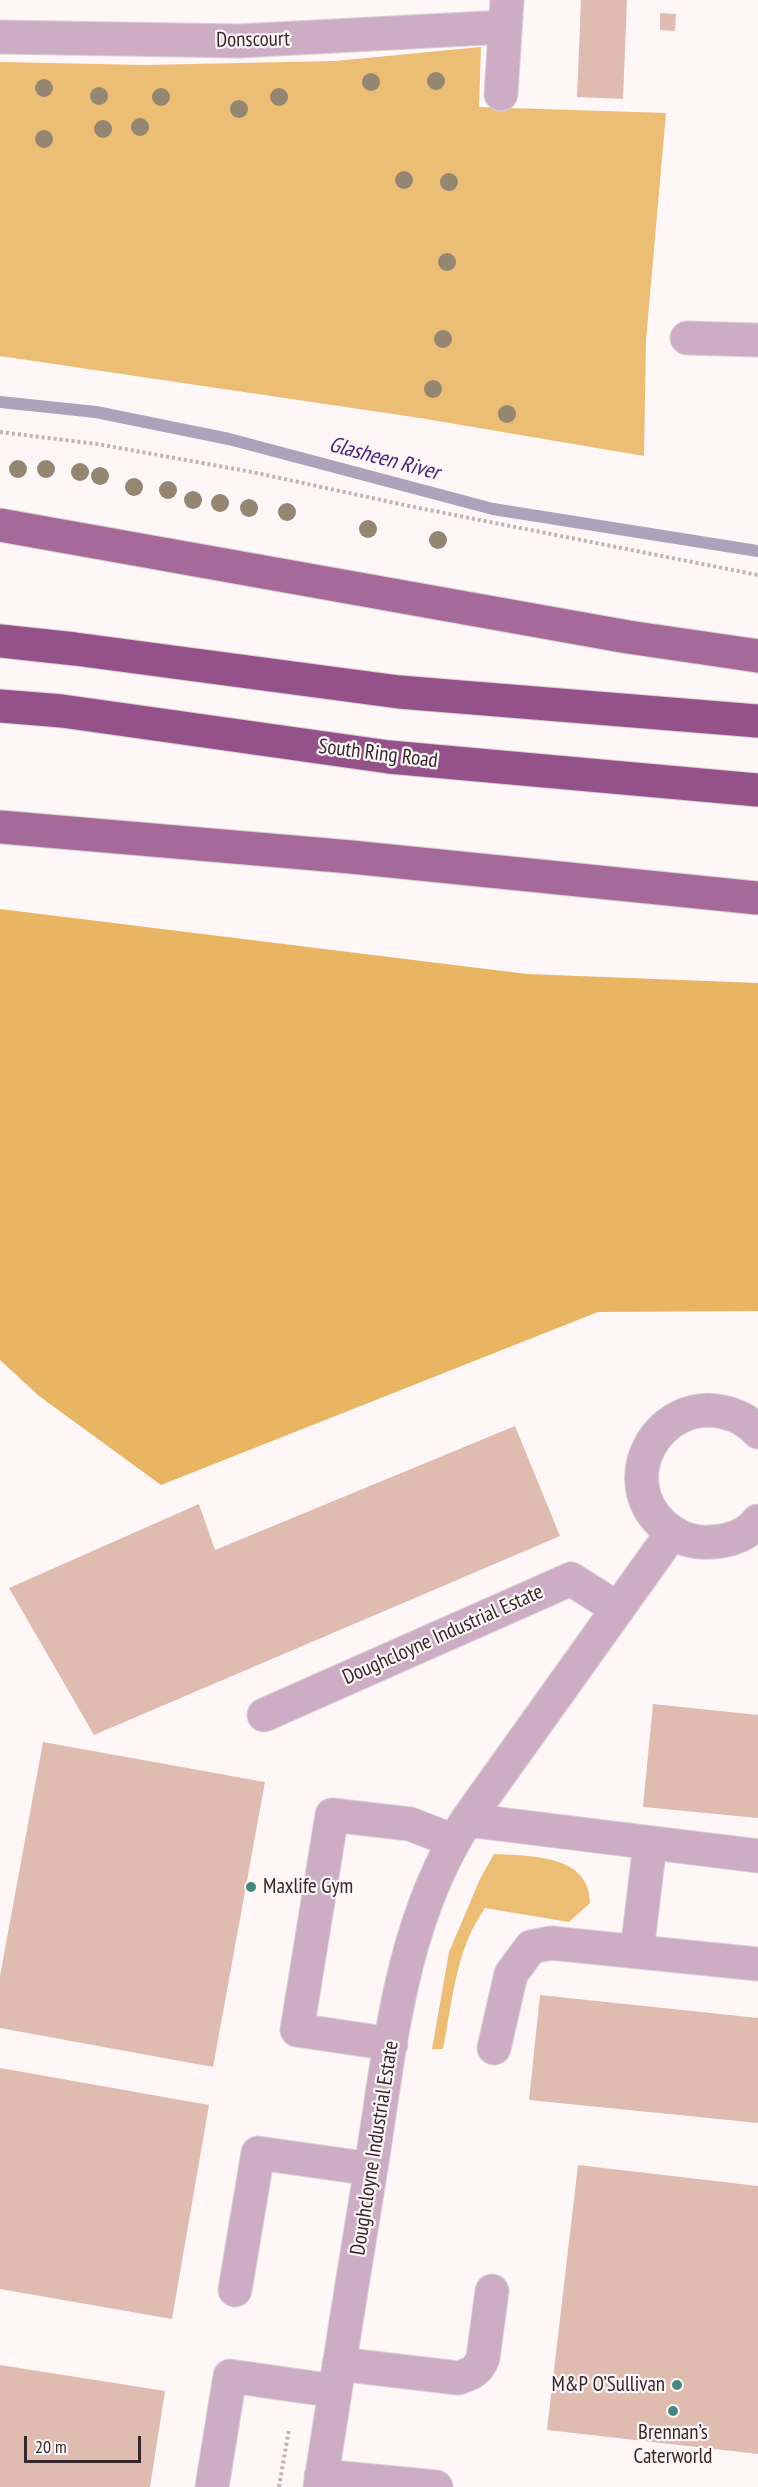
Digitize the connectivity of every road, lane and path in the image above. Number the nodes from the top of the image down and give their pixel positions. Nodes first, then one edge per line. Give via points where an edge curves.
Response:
1 (506, 14) edge
2 (0, 36) edge
3 (501, 94) dead end
4 (687, 338) dead end
5 (758, 340) edge
6 (0, 432) edge
7 (0, 525) edge
8 (758, 574) edge
9 (0, 641) edge
10 (758, 656) edge
11 (0, 706) edge
12 (62, 711) junction
13 (0, 712) edge
14 (758, 721) edge
15 (758, 790) edge
16 (0, 827) edge
17 (758, 898) edge
18 (758, 1432) edge
19 (758, 1521) edge
20 (672, 1533) junction
21 (618, 1609) junction
22 (264, 1715) dead end
23 (461, 1830) junction
24 (650, 1844) junction
25 (758, 1856) edge
26 (638, 1950) junction
27 (758, 1964) edge
28 (391, 2044) junction
29 (494, 2048) dead end
30 (371, 2169) junction
31 (235, 2290) dead end
32 (492, 2291) dead end
33 (337, 2378) junction
34 (321, 2481) edge
35 (212, 2487) edge
36 (436, 2487) edge

1 - 2 street, Donscourt via 240,41
1 - 3 street
4 - 5 street
6 - 8 path via 97,444 252,472
7 - 10 main road via 628,637
9 - 14 highway via 399,692
11 - 12 highway, South Ring Road
12 - 13 highway
12 - 15 highway, South Ring Road via 389,756
16 - 17 main road
18 - 20 street via 735,1414 713,1410 691,1412 671,1421 655,1436 645,1455 641,1477 645,1498 656,1518
19 - 20 street via 737,1537 715,1543 693,1542
20 - 21 street, Doughcloyne Industrial Estate
21 - 22 street, Doughcloyne Industrial Estate via 571,1579
21 - 23 street, Doughcloyne Industrial Estate
23 - 24 street
23 - 28 street, Doughcloyne Industrial Estate via 427,1897 409,1954
23 - 28 street via 332,1815 297,2030
24 - 25 street
24 - 26 street
26 - 27 street
26 - 29 street via 551,1942 531,1947 512,1974
28 - 30 street, Doughcloyne Industrial Estate
30 - 31 street via 258,2153
30 - 33 street, Doughcloyne Industrial Estate
32 - 33 street via 483,2358 472,2373 458,2378
33 - 34 street, Doughcloyne Industrial Estate
33 - 35 street via 230,2376
34 - 36 street

